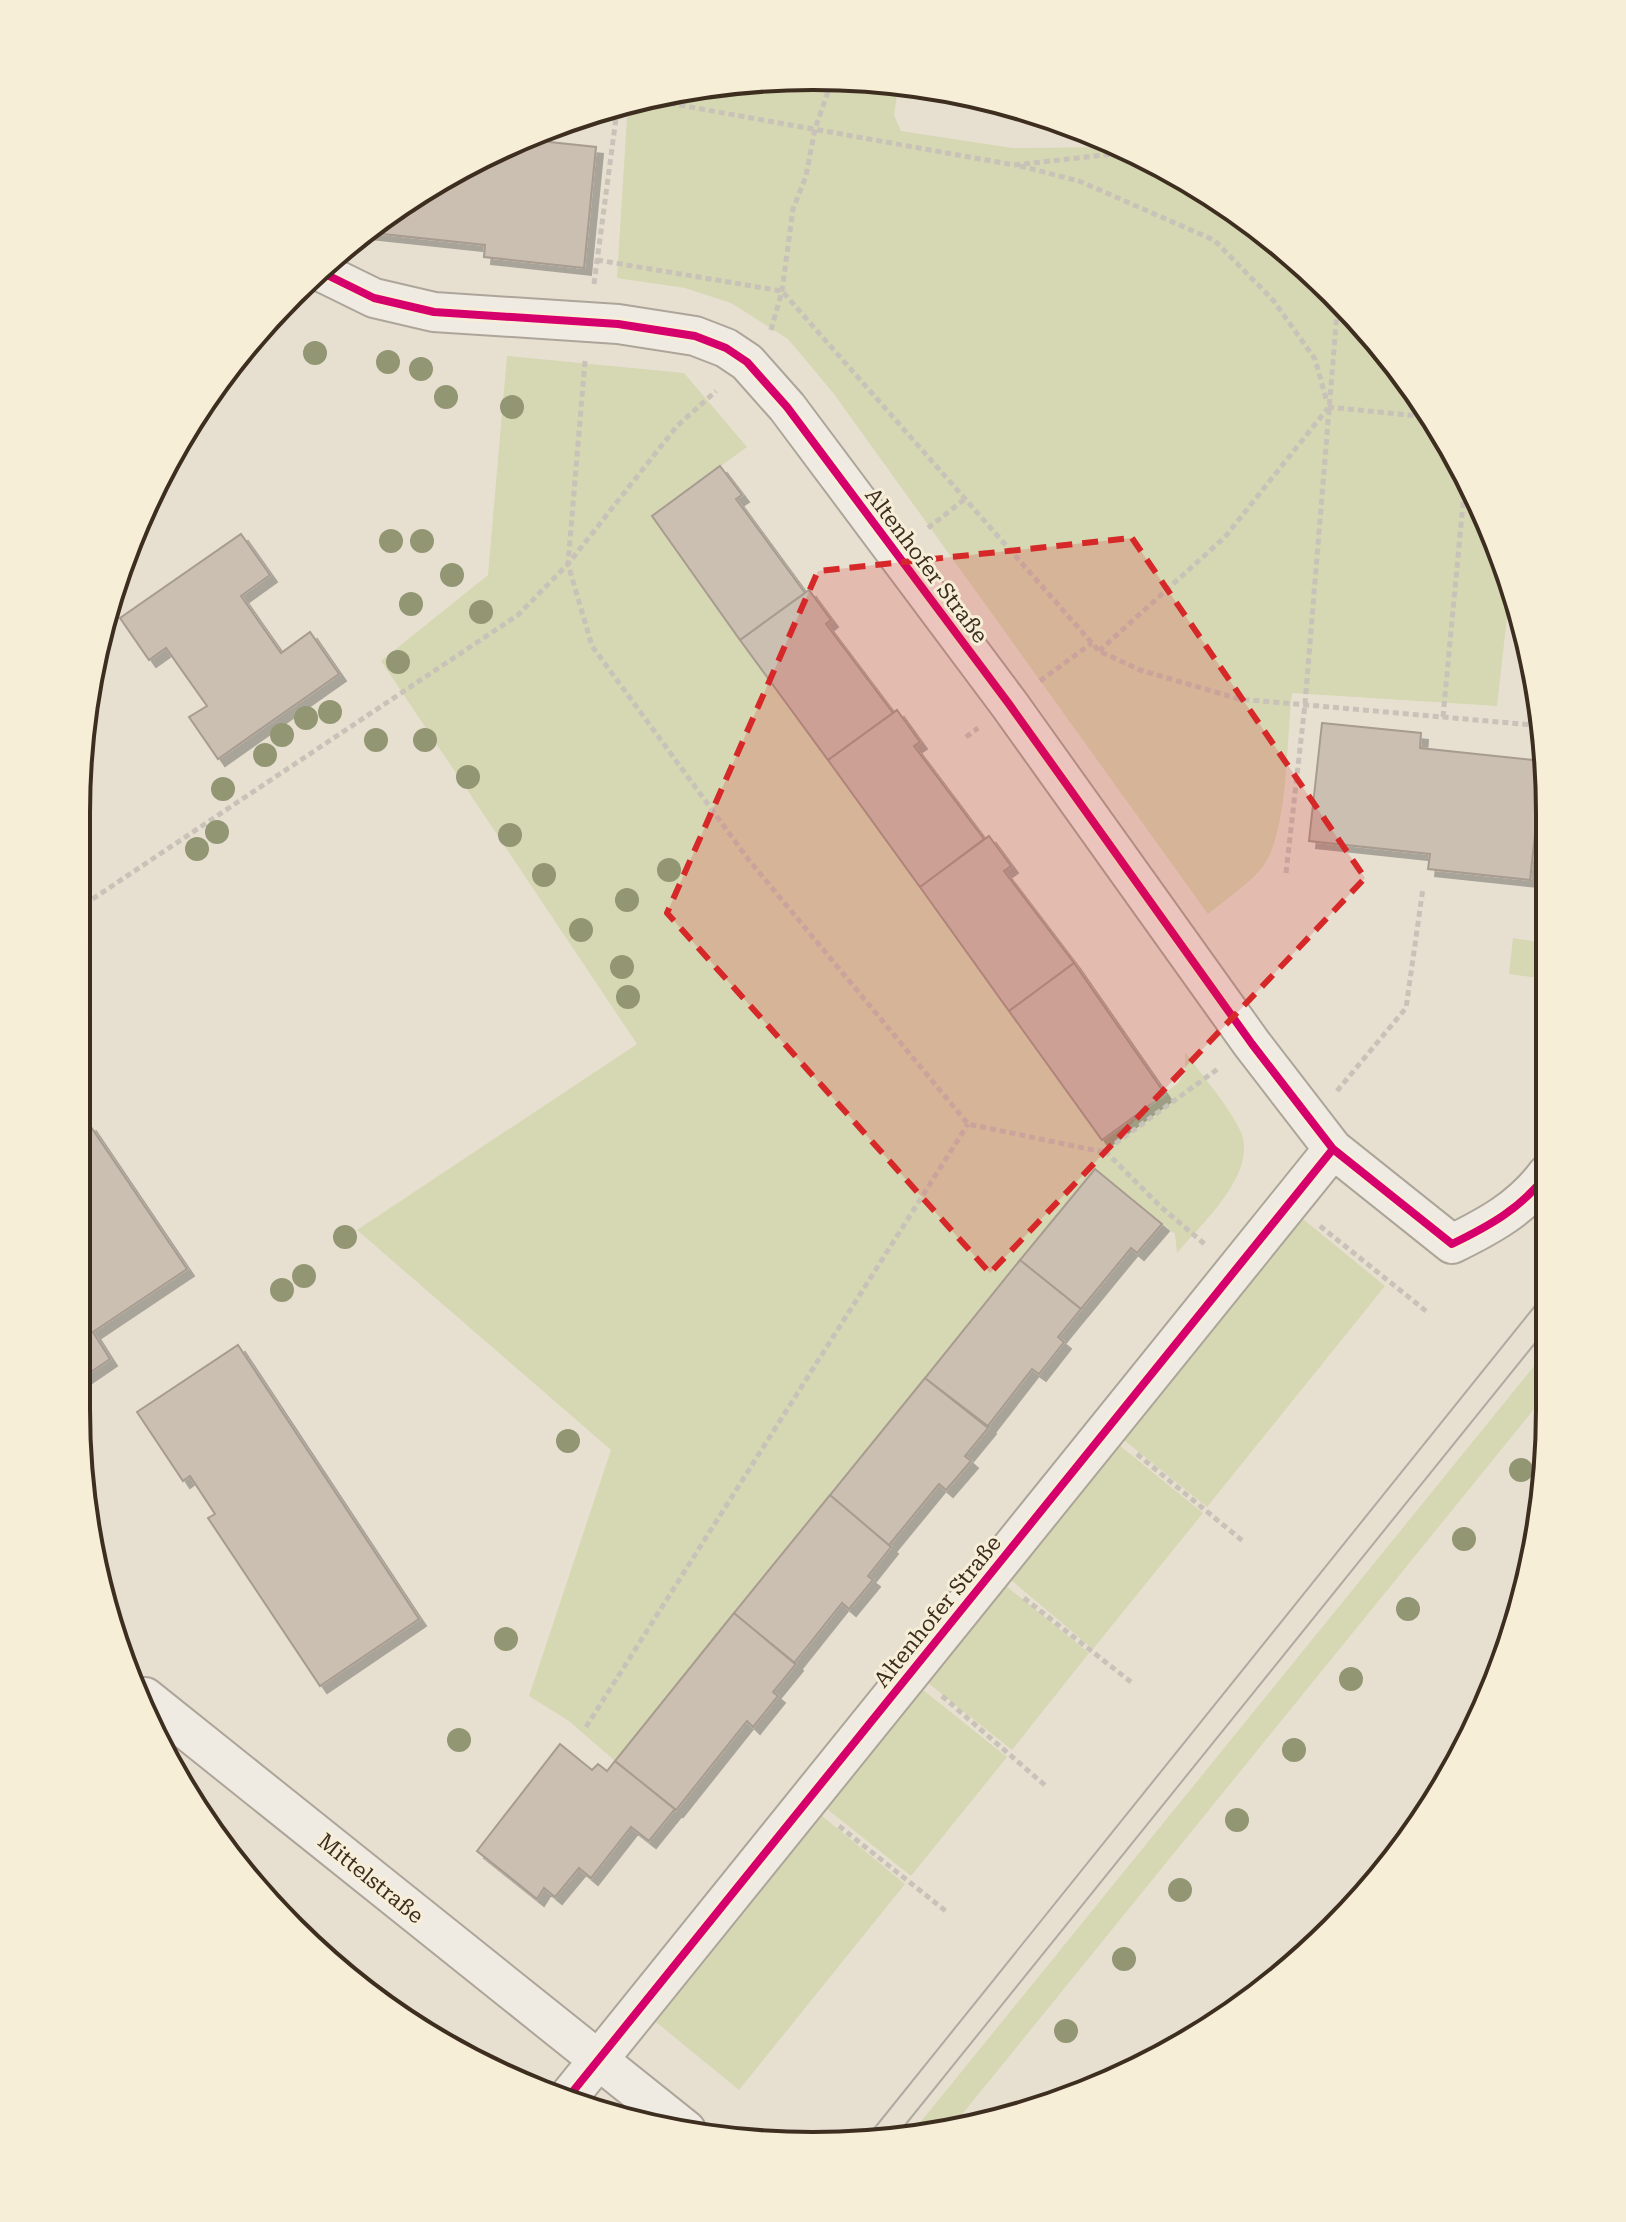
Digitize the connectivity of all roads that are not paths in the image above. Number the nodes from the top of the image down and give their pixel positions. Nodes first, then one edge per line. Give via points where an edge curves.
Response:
1 (329, 276) edge
2 (1333, 1149) junction
3 (1536, 1189) edge
4 (153, 1704) edge
5 (597, 2060) junction
6 (573, 2091) edge
7 (670, 2118) edge

1 - 2 street, Altenhofer Straße via 374,298 434,312 618,324 695,336 747,362 787,407 1009,704
2 - 3 street, Altenhofer Straße via 1452,1244 1497,1222
2 - 5 street, Altenhofer Straße
4 - 5 street, Mittelstraße
5 - 6 street, Altenhofer Straße
5 - 7 street, Mittelstraße

